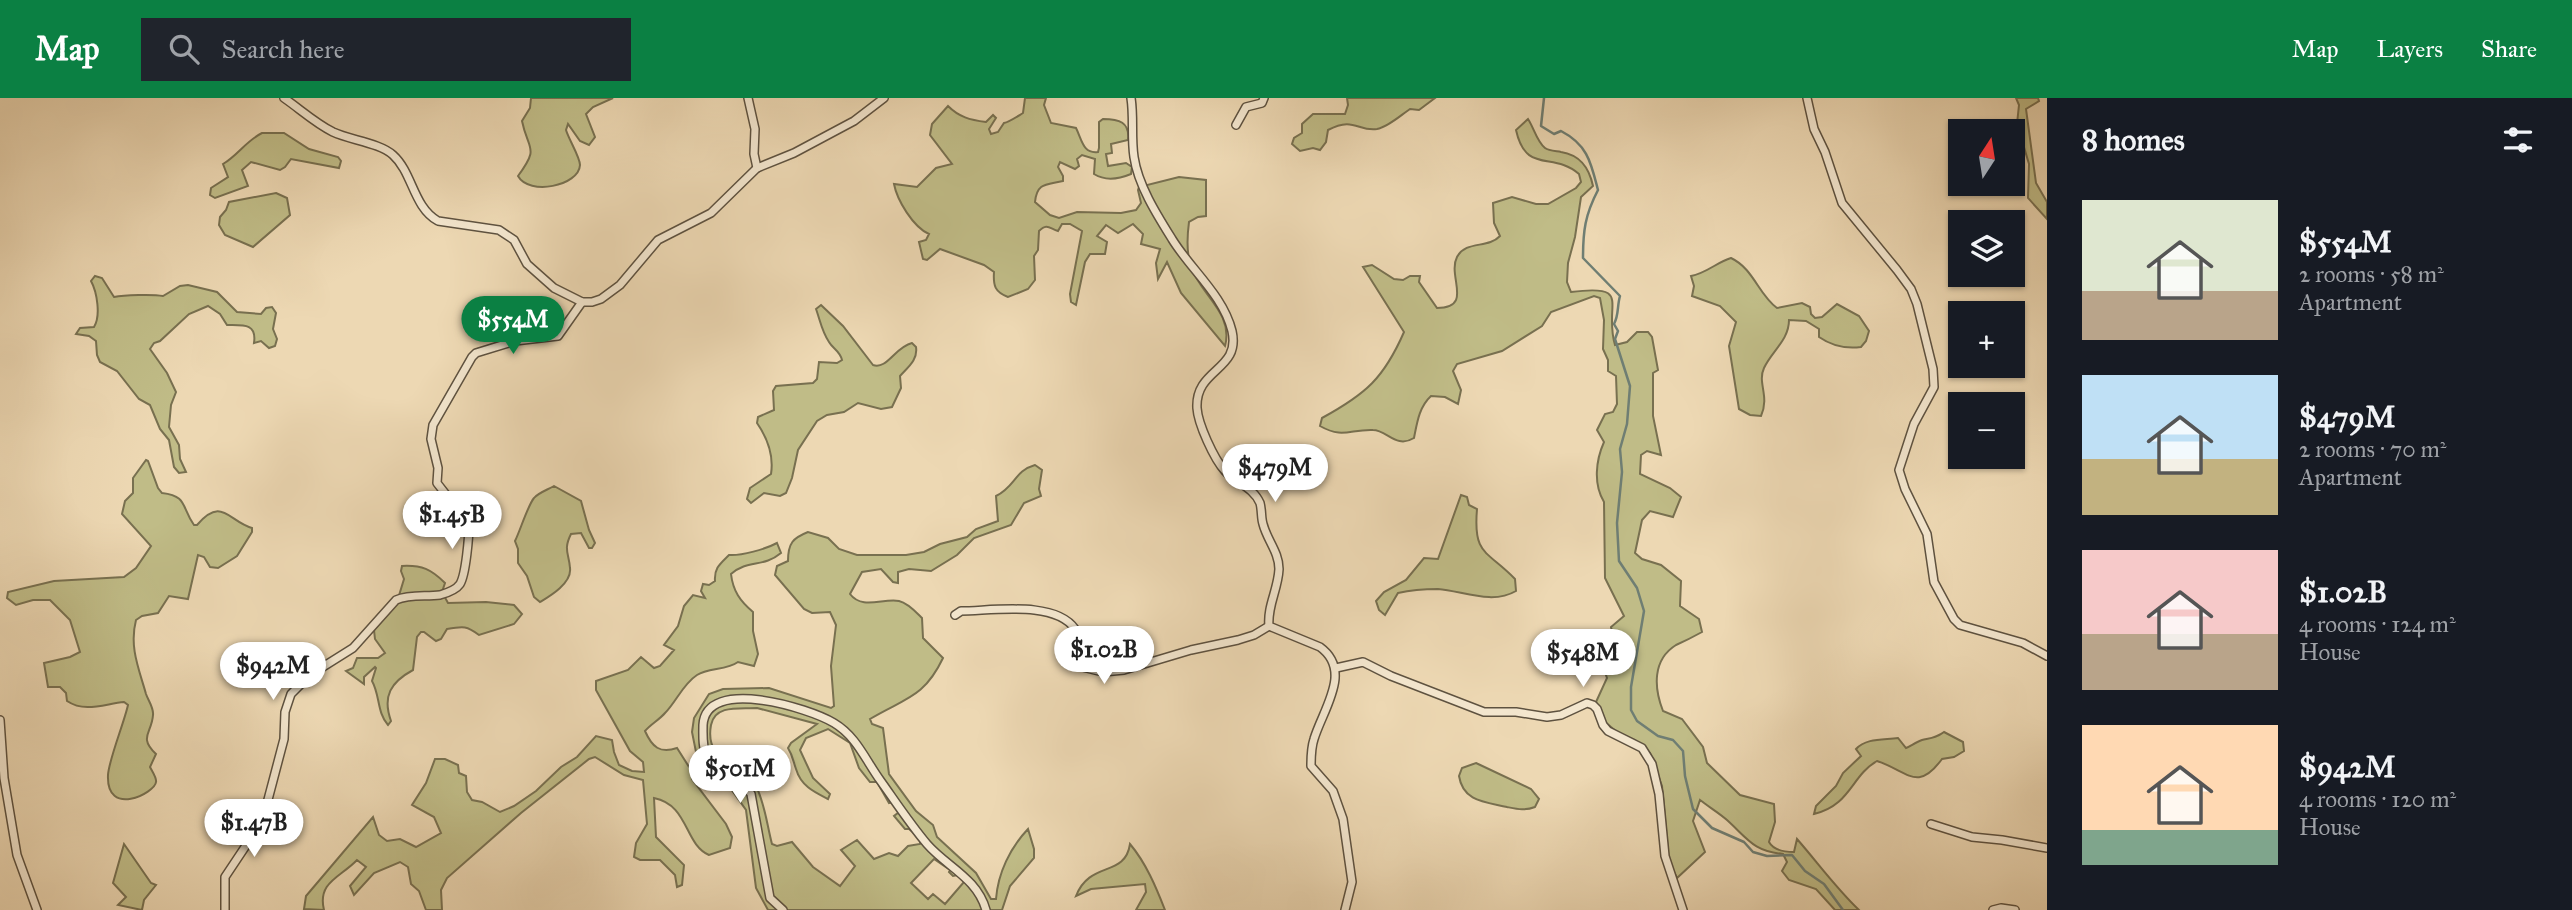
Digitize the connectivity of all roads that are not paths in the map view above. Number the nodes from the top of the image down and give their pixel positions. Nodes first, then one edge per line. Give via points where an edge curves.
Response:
1 (284, 98) edge
2 (748, 98) edge
3 (884, 98) edge
4 (1131, 98) edge
5 (1264, 98) edge
6 (1807, 98) edge
7 (1236, 125) dead end
8 (757, 168) junction
9 (582, 302) junction
10 (955, 615) dead end
11 (1269, 626) junction
12 (2047, 656) edge
13 (1336, 668) junction
14 (0, 720) edge
15 (1931, 824) dead end
16 (2047, 848) edge
17 (37, 910) edge
18 (225, 910) edge
19 (782, 910) edge
20 (986, 910) edge
21 (1345, 910) edge
22 (1683, 910) edge
23 (1993, 910) edge
24 (2015, 910) edge

1 - 9 street via 331,131 391,152 432,218 499,230 514,240 533,270 554,288
2 - 8 street
3 - 8 street via 855,121
4 - 11 street via 1134,157 1144,186 1171,237 1221,303 1231,330 1231,355 1202,384 1197,410 1225,472 1253,493 1261,507 1278,562
5 - 7 street via 1262,103 1246,107
6 - 12 street via 1842,203 1911,289 1922,321 1934,387 1914,424 1899,470 1927,534 1934,582 1960,625 2023,643
8 - 9 street via 711,213 658,240 620,285 601,299
9 - 18 street via 558,336 515,341 472,357 433,425 430,439 437,460 437,483 469,524 461,582 441,594 396,600 353,648 310,675 291,694 265,811 225,877
10 - 11 street via 1015,609 1051,614 1075,629 1074,665 1109,672 1238,640
11 - 13 street via 1328,652
13 - 21 street via 1334,687 1313,739 1311,766 1333,791 1343,819 1352,882
13 - 22 street via 1363,662 1484,712 1547,716 1593,705 1608,731 1642,748 1652,764 1665,856
14 - 17 street via 17,855
15 - 16 street via 1972,837
19 - 20 street via 770,898 751,794 705,750 704,718 717,702 766,700 817,714 853,737 928,845 973,884
23 - 24 street

